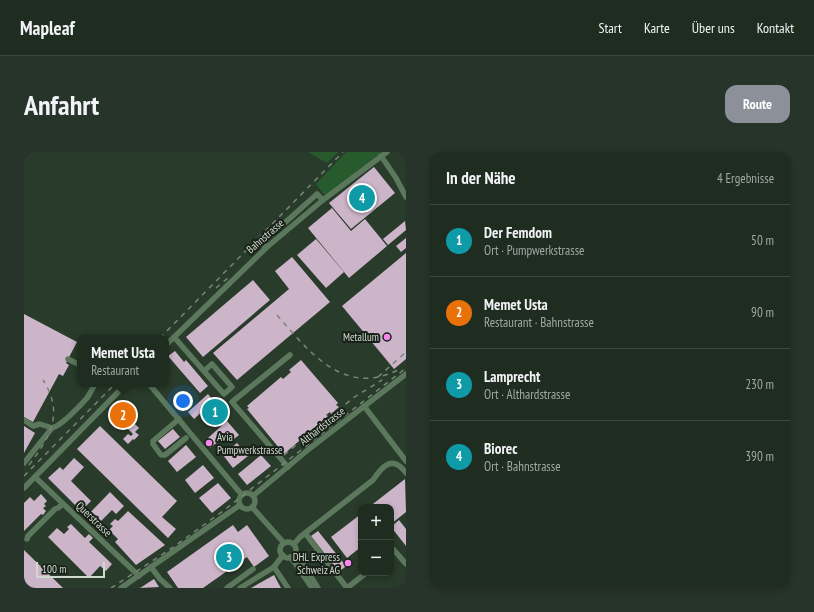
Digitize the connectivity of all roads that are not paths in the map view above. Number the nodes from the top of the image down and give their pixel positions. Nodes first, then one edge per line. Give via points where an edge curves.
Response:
1 (387, 152) edge
2 (381, 156) junction
3 (406, 197) edge
4 (323, 200) junction
5 (266, 247) junction
6 (174, 337) junction
7 (169, 342) edge
8 (290, 354) dead end
9 (68, 359) dead end
10 (77, 364) edge
11 (204, 371) junction
12 (406, 374) edge
13 (93, 387) edge
14 (123, 387) edge
15 (152, 387) edge
16 (364, 406) junction
17 (179, 419) junction
18 (24, 420) edge
19 (52, 428) junction
20 (186, 438) dead end
21 (406, 461) edge
22 (24, 463) edge
23 (288, 467) junction
24 (406, 473) edge
25 (35, 477) junction
26 (24, 488) edge
27 (242, 495) junction
28 (253, 496) junction
29 (63, 504) junction
30 (240, 505) junction
31 (252, 507) junction
32 (305, 533) junction
33 (27, 539) dead end
34 (284, 544) junction
35 (294, 544) junction
36 (394, 550) edge
37 (296, 553) junction
38 (283, 555) junction
39 (290, 557) junction
40 (406, 564) edge
41 (151, 567) junction
42 (274, 567) junction
43 (253, 569) dead end
44 (138, 576) junction
45 (362, 576) edge
46 (121, 588) edge
47 (170, 588) edge
48 (227, 588) edge
49 (240, 588) edge
50 (288, 588) edge
51 (312, 588) edge
52 (318, 588) edge

1 - 2 street, Bahnstrasse
2 - 3 street
2 - 4 street, Bahnstrasse
4 - 5 street, Bahnstrasse
4 - 5 street via 317,194 261,244
5 - 6 street, Bahnstrasse
6 - 7 street, Bahnstrasse
6 - 11 street
8 - 23 street via 232,402
9 - 10 street
11 - 11 street via 224,394 232,387 212,364
12 - 16 street, Althardstrasse
13 - 19 street via 88,397 61,423
14 - 25 street
15 - 17 street
16 - 21 street
16 - 23 street, Althardstrasse
17 - 20 street via 153,441 153,444 161,455 165,455
17 - 27 street
18 - 19 street via 33,426 40,424
19 - 22 street
23 - 28 street, Althardstrasse
24 - 32 street via 400,465 389,464 380,470 374,480
25 - 26 street
25 - 29 street, Querstrasse
27 - 28 street
27 - 30 street
28 - 31 street
29 - 33 street via 49,514
29 - 44 street, Querstrasse
30 - 31 street via 245,509
30 - 41 street
31 - 34 street
32 - 35 street
32 - 45 street via 347,588
34 - 35 street
34 - 38 street via 281,548
35 - 37 street
36 - 40 street
37 - 39 street
37 - 52 street
38 - 39 street
38 - 42 street
39 - 51 street
41 - 44 street
41 - 47 street
42 - 49 street
42 - 50 street
43 - 48 street
44 - 46 street

